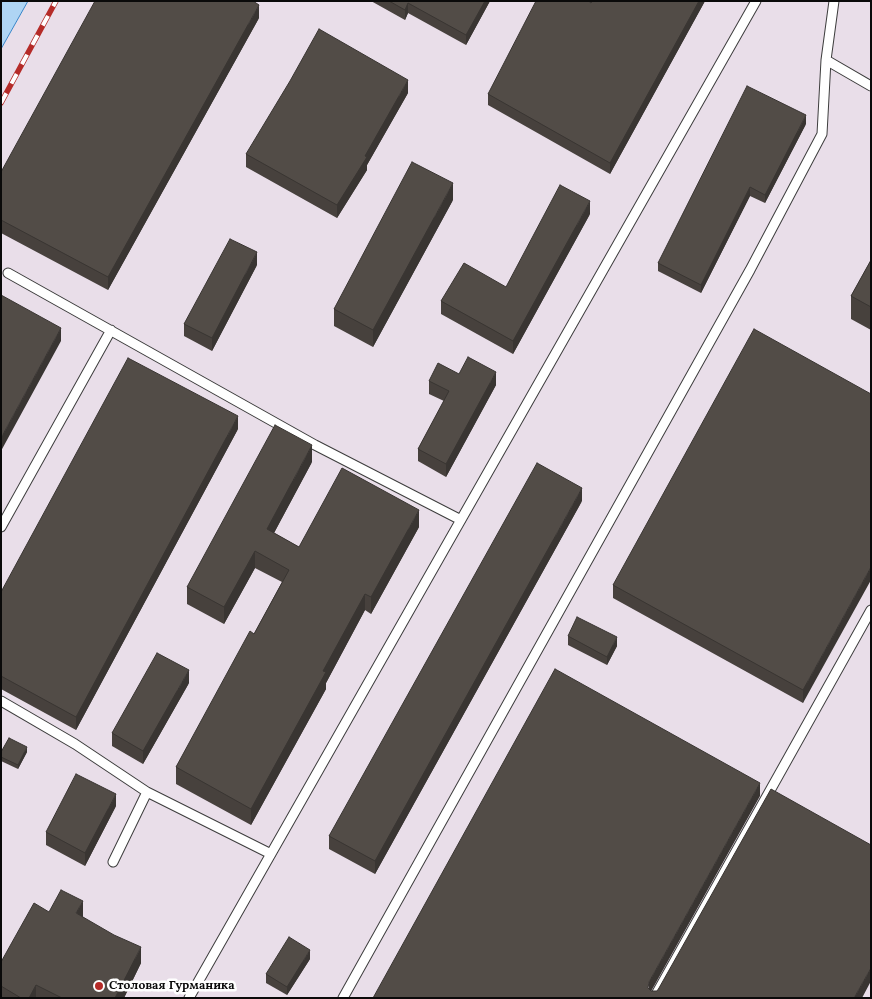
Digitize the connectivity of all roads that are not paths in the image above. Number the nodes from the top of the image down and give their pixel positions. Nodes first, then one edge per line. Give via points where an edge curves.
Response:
1 (756, 1) edge
2 (834, 1) edge
3 (826, 60) junction
4 (871, 86) edge
5 (8, 273) dead end
6 (111, 330) junction
7 (461, 520) junction
8 (1, 526) edge
9 (871, 610) edge
10 (1, 701) edge
11 (147, 792) junction
12 (271, 854) junction
13 (113, 862) dead end
14 (189, 998) edge
15 (343, 998) edge
16 (654, 998) edge

1 - 7 lane
2 - 3 lane
3 - 4 lane
3 - 15 lane via 822,134 750,270
5 - 6 lane
6 - 7 lane via 315,445
6 - 8 lane
7 - 12 lane
9 - 16 lane
10 - 11 lane via 75,744
11 - 12 lane
11 - 13 lane
12 - 14 lane

